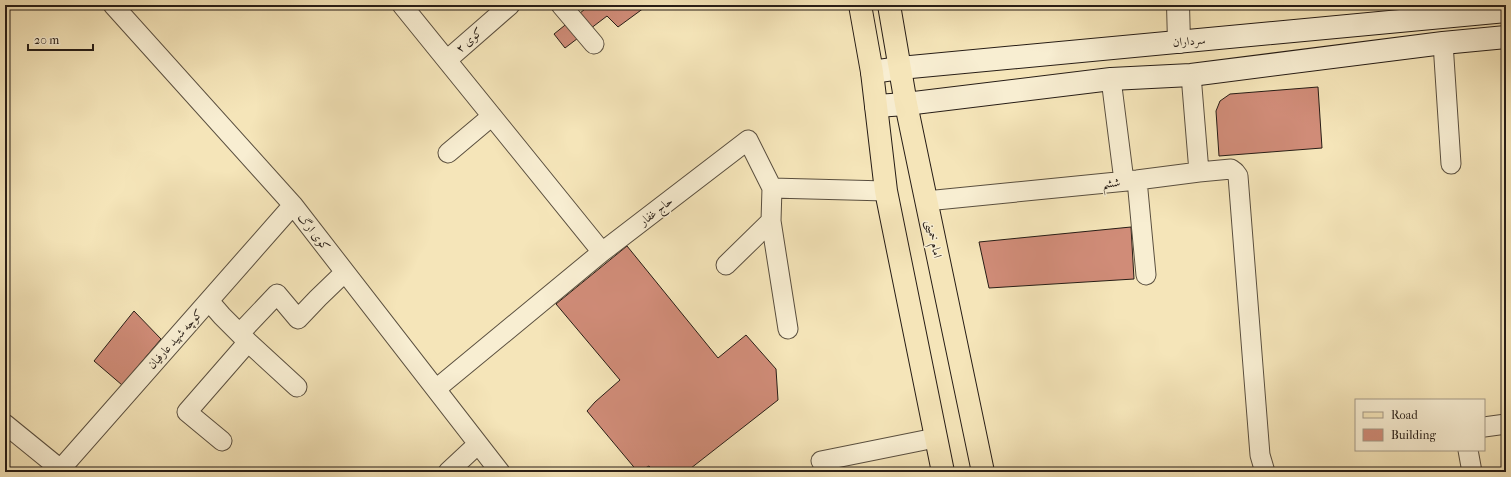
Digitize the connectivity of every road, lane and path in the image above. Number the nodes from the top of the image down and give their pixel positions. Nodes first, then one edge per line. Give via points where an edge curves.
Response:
1 (113, 5) edge
2 (402, 5) edge
3 (510, 5) edge
4 (562, 5) edge
5 (860, 5) edge
6 (889, 5) edge
7 (1178, 5) edge
8 (1506, 11) edge
9 (1506, 37) edge
10 (1179, 42) junction
11 (1443, 43) junction
12 (594, 44) dead end
13 (447, 60) junction
14 (900, 68) junction
15 (872, 72) junction
16 (1191, 76) junction
17 (1111, 80) junction
18 (906, 104) junction
19 (876, 106) junction
20 (492, 116) junction
21 (448, 153) dead end
22 (1451, 164) dead end
23 (1199, 172) junction
24 (1131, 181) junction
25 (772, 188) junction
26 (886, 191) junction
27 (926, 201) junction
28 (293, 205) junction
29 (771, 221) junction
30 (602, 252) junction
31 (726, 265) dead end
32 (345, 272) junction
33 (1146, 275) dead end
34 (209, 301) junction
35 (788, 329) dead end
36 (244, 338) junction
37 (297, 387) dead end
38 (436, 390) junction
39 (5, 424) edge
40 (1506, 424) edge
41 (1485, 427) edge
42 (935, 438) junction
43 (222, 441) dead end
44 (478, 444) junction
45 (1468, 451) edge
46 (60, 471) edge
47 (448, 472) edge
48 (500, 472) edge
49 (830, 472) edge
50 (943, 472) edge
51 (983, 472) edge
52 (1265, 472) edge
53 (1472, 472) edge

1 - 28 street, کوی ارگ
2 - 13 street
3 - 13 street, کوی ۲
4 - 12 street
5 - 15 main road
6 - 14 main road, امام خمینی
7 - 10 main road
8 - 10 main road, سرداران
9 - 11 main road
10 - 14 main road, سرداران
11 - 16 main road
11 - 22 street
13 - 20 street
14 - 15 main road, سرداران
14 - 18 main road, امام خمینی
15 - 19 main road
16 - 17 main road
16 - 23 street
17 - 18 main road
17 - 24 street
18 - 19 main road
18 - 27 main road, امام خمینی
19 - 26 main road
20 - 21 street
20 - 30 street
23 - 24 street, ششم
23 - 52 street, ششم via 1231,169 1238,176 1260,455
24 - 27 street, ششم
24 - 33 street
25 - 26 street
25 - 29 street
25 - 30 street, حاج غفار via 748,140
26 - 42 main road
27 - 51 main road, امام خمینی
28 - 32 street, کوی ارگ
28 - 34 street, کوچه شهید عارفیان
29 - 31 street
29 - 35 street
30 - 38 street, حاج غفار
32 - 36 street via 298,319 277,294
32 - 38 street, کوی ارگ
34 - 36 street
34 - 46 street, کوچه شهید عارفیان
36 - 37 street
36 - 43 street via 187,412
38 - 44 street, کوی ارگ
39 - 46 street
40 - 41 street
42 - 49 street via 821,461
42 - 50 main road
44 - 47 street
44 - 48 street, کوی ارگ
45 - 53 street

